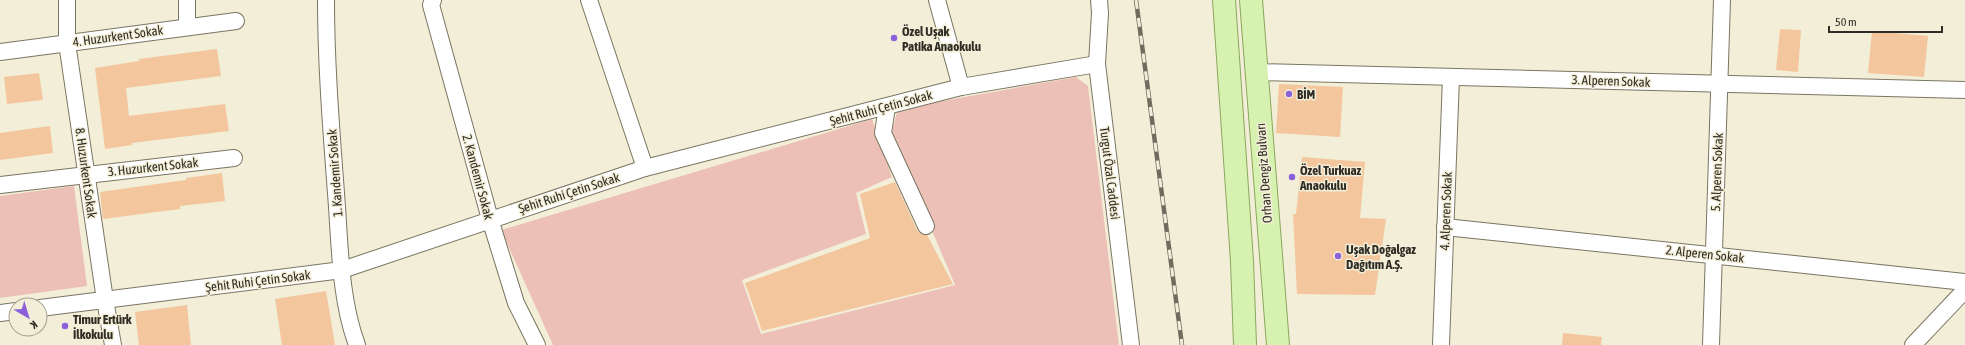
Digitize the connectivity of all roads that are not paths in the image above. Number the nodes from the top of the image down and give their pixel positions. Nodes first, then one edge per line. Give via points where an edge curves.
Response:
1 (67, 0) edge
2 (187, 0) edge
3 (326, 0) edge
4 (589, 0) edge
5 (937, 0) edge
6 (1099, 0) edge
7 (1224, 0) edge
8 (1251, 0) edge
9 (1722, 0) edge
10 (432, 2) edge
11 (236, 20) dead end
12 (187, 27) junction
13 (67, 43) junction
14 (0, 52) edge
15 (1097, 64) junction
16 (1257, 72) junction
17 (1451, 77) junction
18 (1719, 84) junction
19 (960, 87) junction
20 (1965, 90) edge
21 (887, 107) junction
22 (234, 158) dead end
23 (645, 168) junction
24 (86, 174) junction
25 (0, 185) edge
26 (490, 219) junction
27 (926, 226) dead end
28 (1445, 227) junction
29 (1714, 255) junction
30 (342, 270) junction
31 (1965, 282) edge
32 (1965, 290) edge
33 (105, 300) junction
34 (48, 307) edge
35 (113, 345) edge
36 (357, 345) edge
37 (537, 345) edge
38 (1131, 345) edge
39 (1245, 345) edge
40 (1278, 345) edge
41 (1441, 345) edge
42 (1711, 345) edge
43 (1913, 345) edge

1 - 13 street, 8. Huzurkent Sokak
2 - 12 street
3 - 30 street, 1. Kandemir Sokak via 326,62
4 - 23 street
5 - 19 street
6 - 15 street, Turgut Özal Caddesi
7 - 39 main road, Orhan Dengiz Bulvarı via 1242,261
8 - 16 main road, Orhan Dengiz Bulvarı
9 - 18 street, 5. Alperen Sokak
10 - 26 street, 2. Kandemir Sokak
11 - 12 street, 4. Huzurkent Sokak
12 - 13 street, 4. Huzurkent Sokak
13 - 14 street, 4. Huzurkent Sokak
13 - 24 street, 8. Huzurkent Sokak
15 - 19 street, Şehit Ruhi Çetin Sokak
15 - 38 street, Turgut Özal Caddesi
16 - 17 street, 3. Alperen Sokak
16 - 40 main road, Orhan Dengiz Bulvarı
17 - 18 street, 3. Alperen Sokak
17 - 28 street, 4. Alperen Sokak
18 - 20 street, 3. Alperen Sokak
18 - 29 street, 5. Alperen Sokak
19 - 21 street, Şehit Ruhi Çetin Sokak
21 - 23 street, Şehit Ruhi Çetin Sokak
21 - 27 street via 884,133
22 - 24 street, 3. Huzurkent Sokak
23 - 26 street, Şehit Ruhi Çetin Sokak
24 - 25 street, 3. Huzurkent Sokak
24 - 33 street, 8. Huzurkent Sokak
26 - 30 street, Şehit Ruhi Çetin Sokak
26 - 37 street, 2. Kandemir Sokak via 516,303
28 - 29 street, 2. Alperen Sokak
28 - 41 street, 4. Alperen Sokak
29 - 31 street, 2. Alperen Sokak
29 - 42 street, 5. Alperen Sokak
30 - 33 street, Şehit Ruhi Çetin Sokak
30 - 36 street, 1. Kandemir Sokak
32 - 43 street
33 - 34 street, Şehit Ruhi Çetin Sokak
33 - 35 street, 8. Huzurkent Sokak

